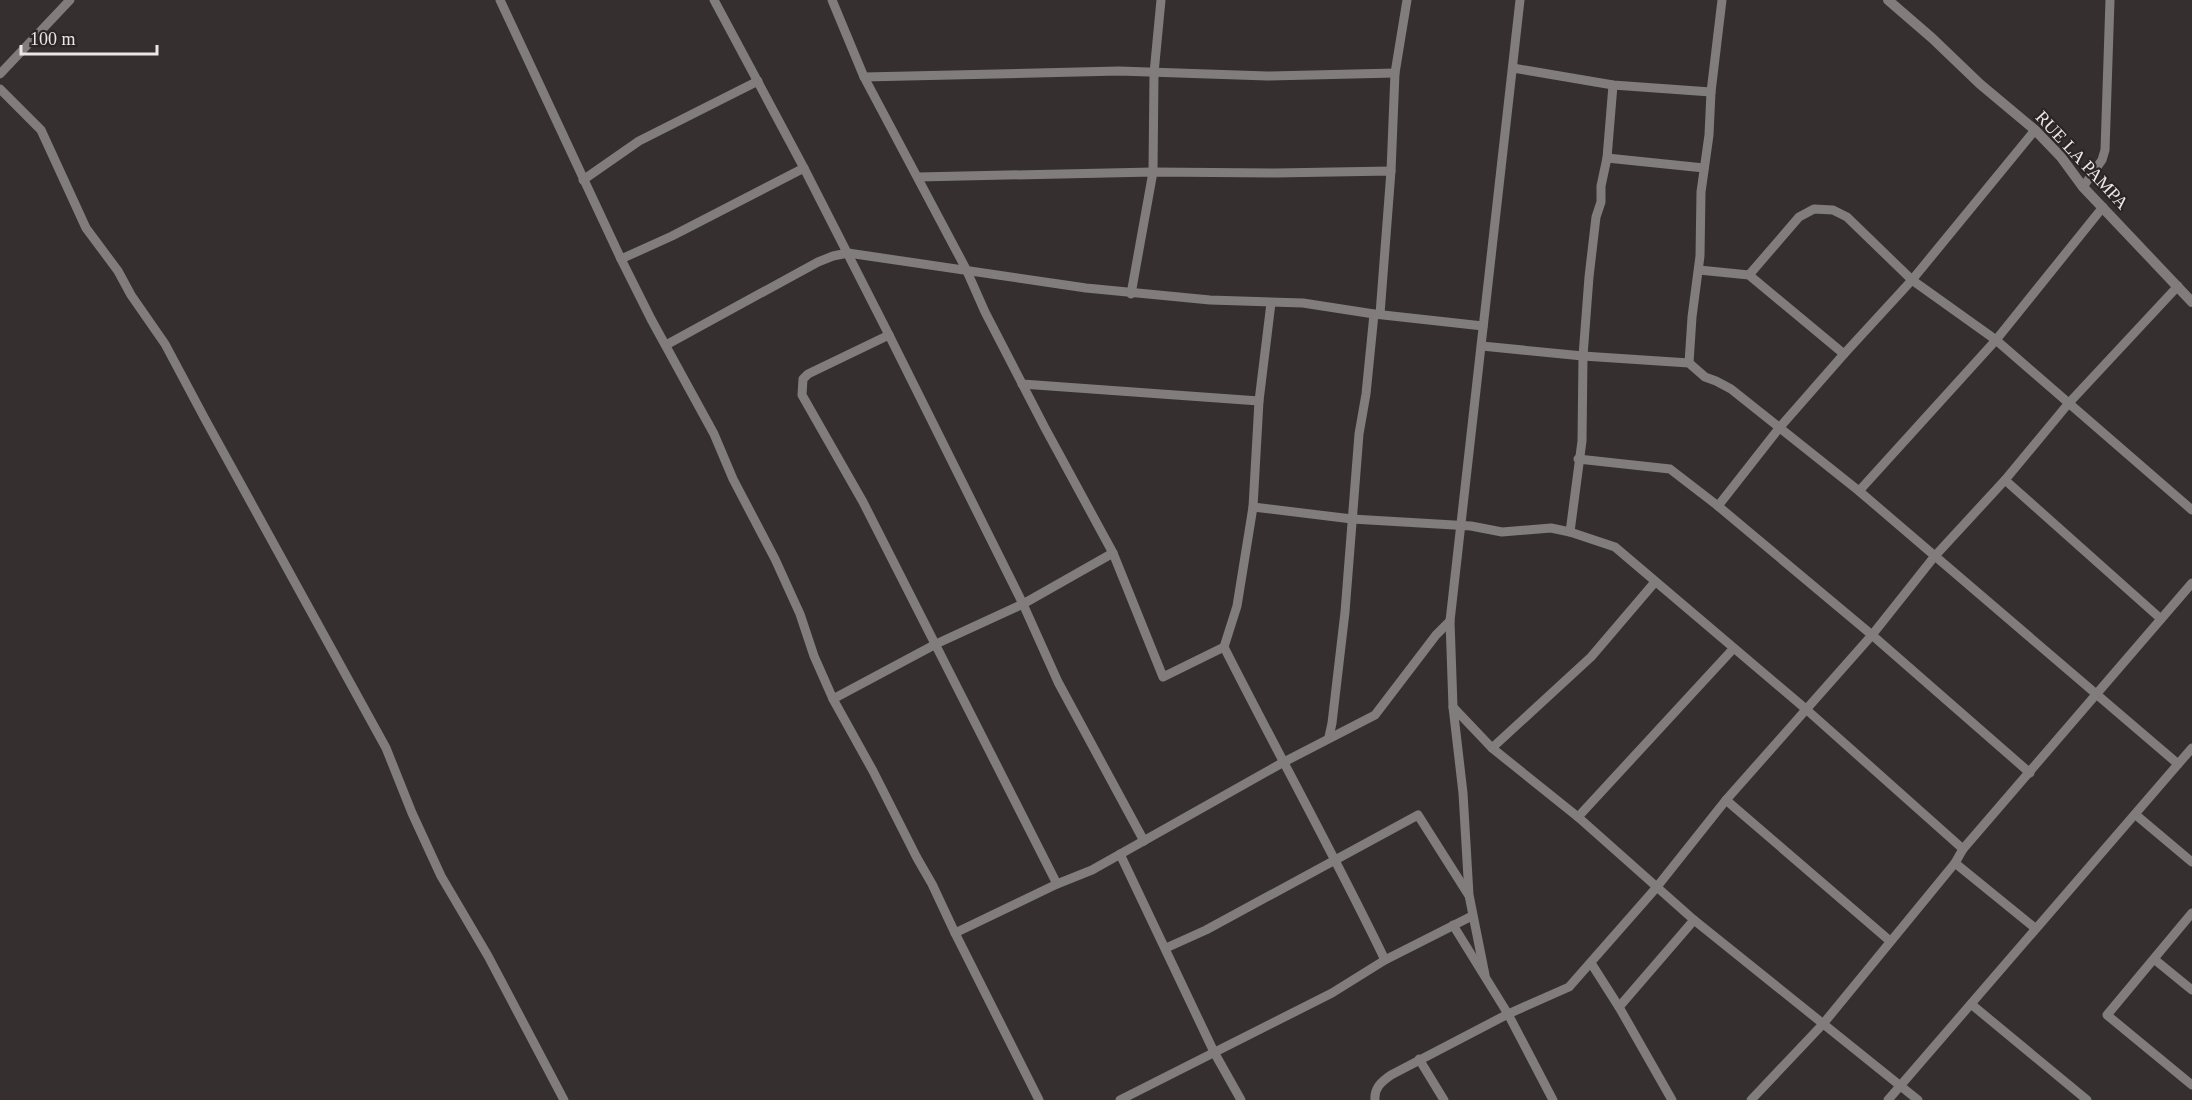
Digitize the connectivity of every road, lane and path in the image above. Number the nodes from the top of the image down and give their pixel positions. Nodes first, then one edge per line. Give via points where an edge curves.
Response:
1 (70, 0) edge
2 (500, 0) edge
3 (714, 0) edge
4 (832, 0) edge
5 (1161, 0) edge
6 (1407, 0) edge
7 (1520, 0) edge
8 (1722, 0) edge
9 (1888, 0) edge
10 (2110, 0) edge
11 (1513, 68) junction
12 (1154, 73) junction
13 (1395, 73) junction
14 (0, 74) edge
15 (864, 76) junction
16 (758, 81) junction
17 (1613, 85) junction
18 (0, 89) edge
19 (1711, 92) junction
20 (2035, 130) junction
21 (1607, 158) junction
22 (804, 168) junction
23 (1704, 168) junction
24 (1391, 171) junction
25 (1153, 172) junction
26 (918, 177) junction
27 (583, 180) junction
28 (2083, 187) junction
29 (2103, 207) junction
30 (848, 253) junction
31 (621, 259) junction
32 (966, 269) junction
33 (1699, 270) junction
34 (1749, 275) junction
35 (1912, 280) junction
36 (2178, 286) junction
37 (1131, 294) junction
38 (2192, 302) edge
39 (1271, 303) junction
40 (1377, 314) junction
41 (1483, 326) junction
42 (889, 335) junction
43 (1996, 340) junction
44 (666, 345) junction
45 (1482, 346) junction
46 (1844, 354) junction
47 (1583, 356) junction
48 (1689, 363) junction
49 (1022, 384) junction
50 (1259, 401) junction
51 (2068, 404) junction
52 (1780, 427) junction
53 (1578, 459) junction
54 (2005, 480) junction
55 (1859, 491) junction
56 (1718, 506) junction
57 (1253, 507) junction
58 (2192, 510) edge
59 (1352, 519) junction
60 (1461, 526) junction
61 (1570, 532) junction
62 (1113, 553) junction
63 (1934, 557) junction
64 (1655, 582) junction
65 (2192, 583) edge
66 (1023, 604) junction
67 (2161, 619) junction
68 (1450, 621) junction
69 (1872, 635) junction
70 (936, 644) junction
71 (1224, 647) junction
72 (1733, 649) junction
73 (2094, 694) junction
74 (833, 699) junction
75 (1453, 707) junction
76 (1807, 711) junction
77 (1329, 737) junction
78 (1492, 748) junction
79 (2192, 748) edge
80 (1282, 763) junction
81 (2178, 764) junction
82 (2030, 773) junction
83 (1726, 800) junction
84 (2136, 815) junction
85 (1578, 816) junction
86 (1144, 841) junction
87 (1963, 849) junction
88 (1120, 854) junction
89 (1336, 860) junction
90 (2192, 862) edge
91 (1955, 863) junction
92 (1057, 884) junction
93 (1656, 888) junction
94 (1469, 895) junction
95 (2192, 913) edge
96 (1472, 916) junction
97 (1694, 920) junction
98 (1453, 925) junction
99 (2035, 928) junction
100 (954, 933) junction
101 (1890, 941) junction
102 (1166, 948) junction
103 (2154, 959) junction
104 (1385, 960) junction
105 (1591, 963) junction
106 (1485, 975) junction
107 (2192, 990) edge
108 (1971, 1004) junction
109 (1619, 1007) junction
110 (1508, 1014) junction
111 (1823, 1024) junction
112 (1214, 1052) junction
113 (1419, 1059) junction
114 (2191, 1081) edge
115 (1901, 1086) junction
116 (1237, 1098) edge
117 (564, 1100) edge
118 (1040, 1100) edge
119 (1120, 1100) edge
120 (1375, 1100) edge
121 (1444, 1100) edge
122 (1553, 1100) edge
123 (1672, 1100) edge
124 (1751, 1100) edge
125 (1888, 1100) edge
126 (1918, 1100) edge
127 (2087, 1100) edge

1 - 14 street
2 - 27 street
3 - 16 street
4 - 15 street
5 - 12 street
6 - 13 street
7 - 11 street
8 - 19 street
9 - 20 street, RUE LA PAMPA
10 - 28 street via 2105,150
11 - 17 street
11 - 41 street
12 - 13 street
12 - 15 street
12 - 25 street
13 - 24 street
15 - 26 street
16 - 22 street
16 - 27 street via 639,141
17 - 19 street
17 - 21 street
18 - 117 street via 41,130 86,228 118,271 185,379 386,748 441,876
19 - 23 street
20 - 28 street, RUE LA PAMPA
20 - 35 street
21 - 23 street
21 - 47 street via 1596,223
22 - 30 street
22 - 31 street
23 - 33 street
24 - 25 street
24 - 40 street
25 - 26 street
25 - 37 street
26 - 32 street
27 - 31 street
28 - 29 street, RUE LA PAMPA
29 - 36 street, RUE LA PAMPA
29 - 43 street
30 - 32 street
30 - 42 street
30 - 44 street via 818,262
31 - 44 street
32 - 37 street
32 - 49 street
33 - 34 street
33 - 48 street
34 - 35 street via 1799,217 1814,209 1833,210 1847,217
34 - 46 street
35 - 43 street
35 - 46 street
36 - 38 street, RUE LA PAMPA
36 - 51 street
37 - 39 street
39 - 40 street via 1303,303
39 - 50 street
40 - 41 street
40 - 59 street via 1359,434
41 - 45 street
42 - 66 street
42 - 70 street via 808,374 803,379 802,395 863,502
43 - 51 street
43 - 55 street
44 - 74 street via 775,559
45 - 47 street
45 - 60 street
46 - 52 street
47 - 48 street
47 - 53 street via 1582,441
48 - 52 street
49 - 50 street
49 - 62 street
50 - 57 street
51 - 54 street
51 - 58 street
52 - 55 street
52 - 56 street
53 - 56 street via 1670,469
53 - 61 street
54 - 63 street
54 - 67 street
55 - 63 street
56 - 69 street
57 - 59 street
57 - 71 street via 1238,606
59 - 60 street
59 - 77 street
60 - 61 street via 1502,532 1551,528
60 - 68 street
61 - 64 street via 1615,547
62 - 66 street
62 - 71 street via 1163,676
63 - 69 street
63 - 73 street
64 - 72 street
64 - 78 street via 1591,657
65 - 67 street
66 - 70 street
66 - 86 street via 1058,682
67 - 73 street
68 - 75 street
68 - 77 street via 1375,714
69 - 76 street
69 - 82 street
70 - 74 street
70 - 92 street
71 - 80 street
72 - 76 street
72 - 85 street
73 - 81 street
73 - 82 street
74 - 100 street
75 - 78 street
75 - 94 street
76 - 83 street
76 - 87 street
77 - 80 street
78 - 85 street
79 - 81 street
80 - 86 street
80 - 89 street
81 - 84 street
82 - 87 street
83 - 93 street
83 - 101 street
84 - 90 street
84 - 99 street
85 - 93 street
86 - 88 street
87 - 91 street
88 - 92 street
88 - 102 street
89 - 94 street via 1418,815
89 - 102 street
89 - 104 street
91 - 99 street
91 - 101 street
92 - 100 street
93 - 97 street
93 - 105 street
94 - 96 street
95 - 103 street
96 - 98 street
96 - 106 street
97 - 109 street
97 - 111 street
98 - 104 street
98 - 106 street
99 - 108 street
100 - 118 street
101 - 111 street
102 - 112 street
103 - 107 street
103 - 114 street via 2107,1015
104 - 112 street via 1332,993
105 - 109 street
105 - 110 street via 1569,987
106 - 110 street
108 - 115 street
108 - 127 street
109 - 123 street
110 - 113 street
110 - 122 street
111 - 115 street
111 - 124 street
112 - 116 street
112 - 119 street
113 - 120 street via 1384,1079 1378,1085
113 - 121 street
115 - 125 street
115 - 126 street

